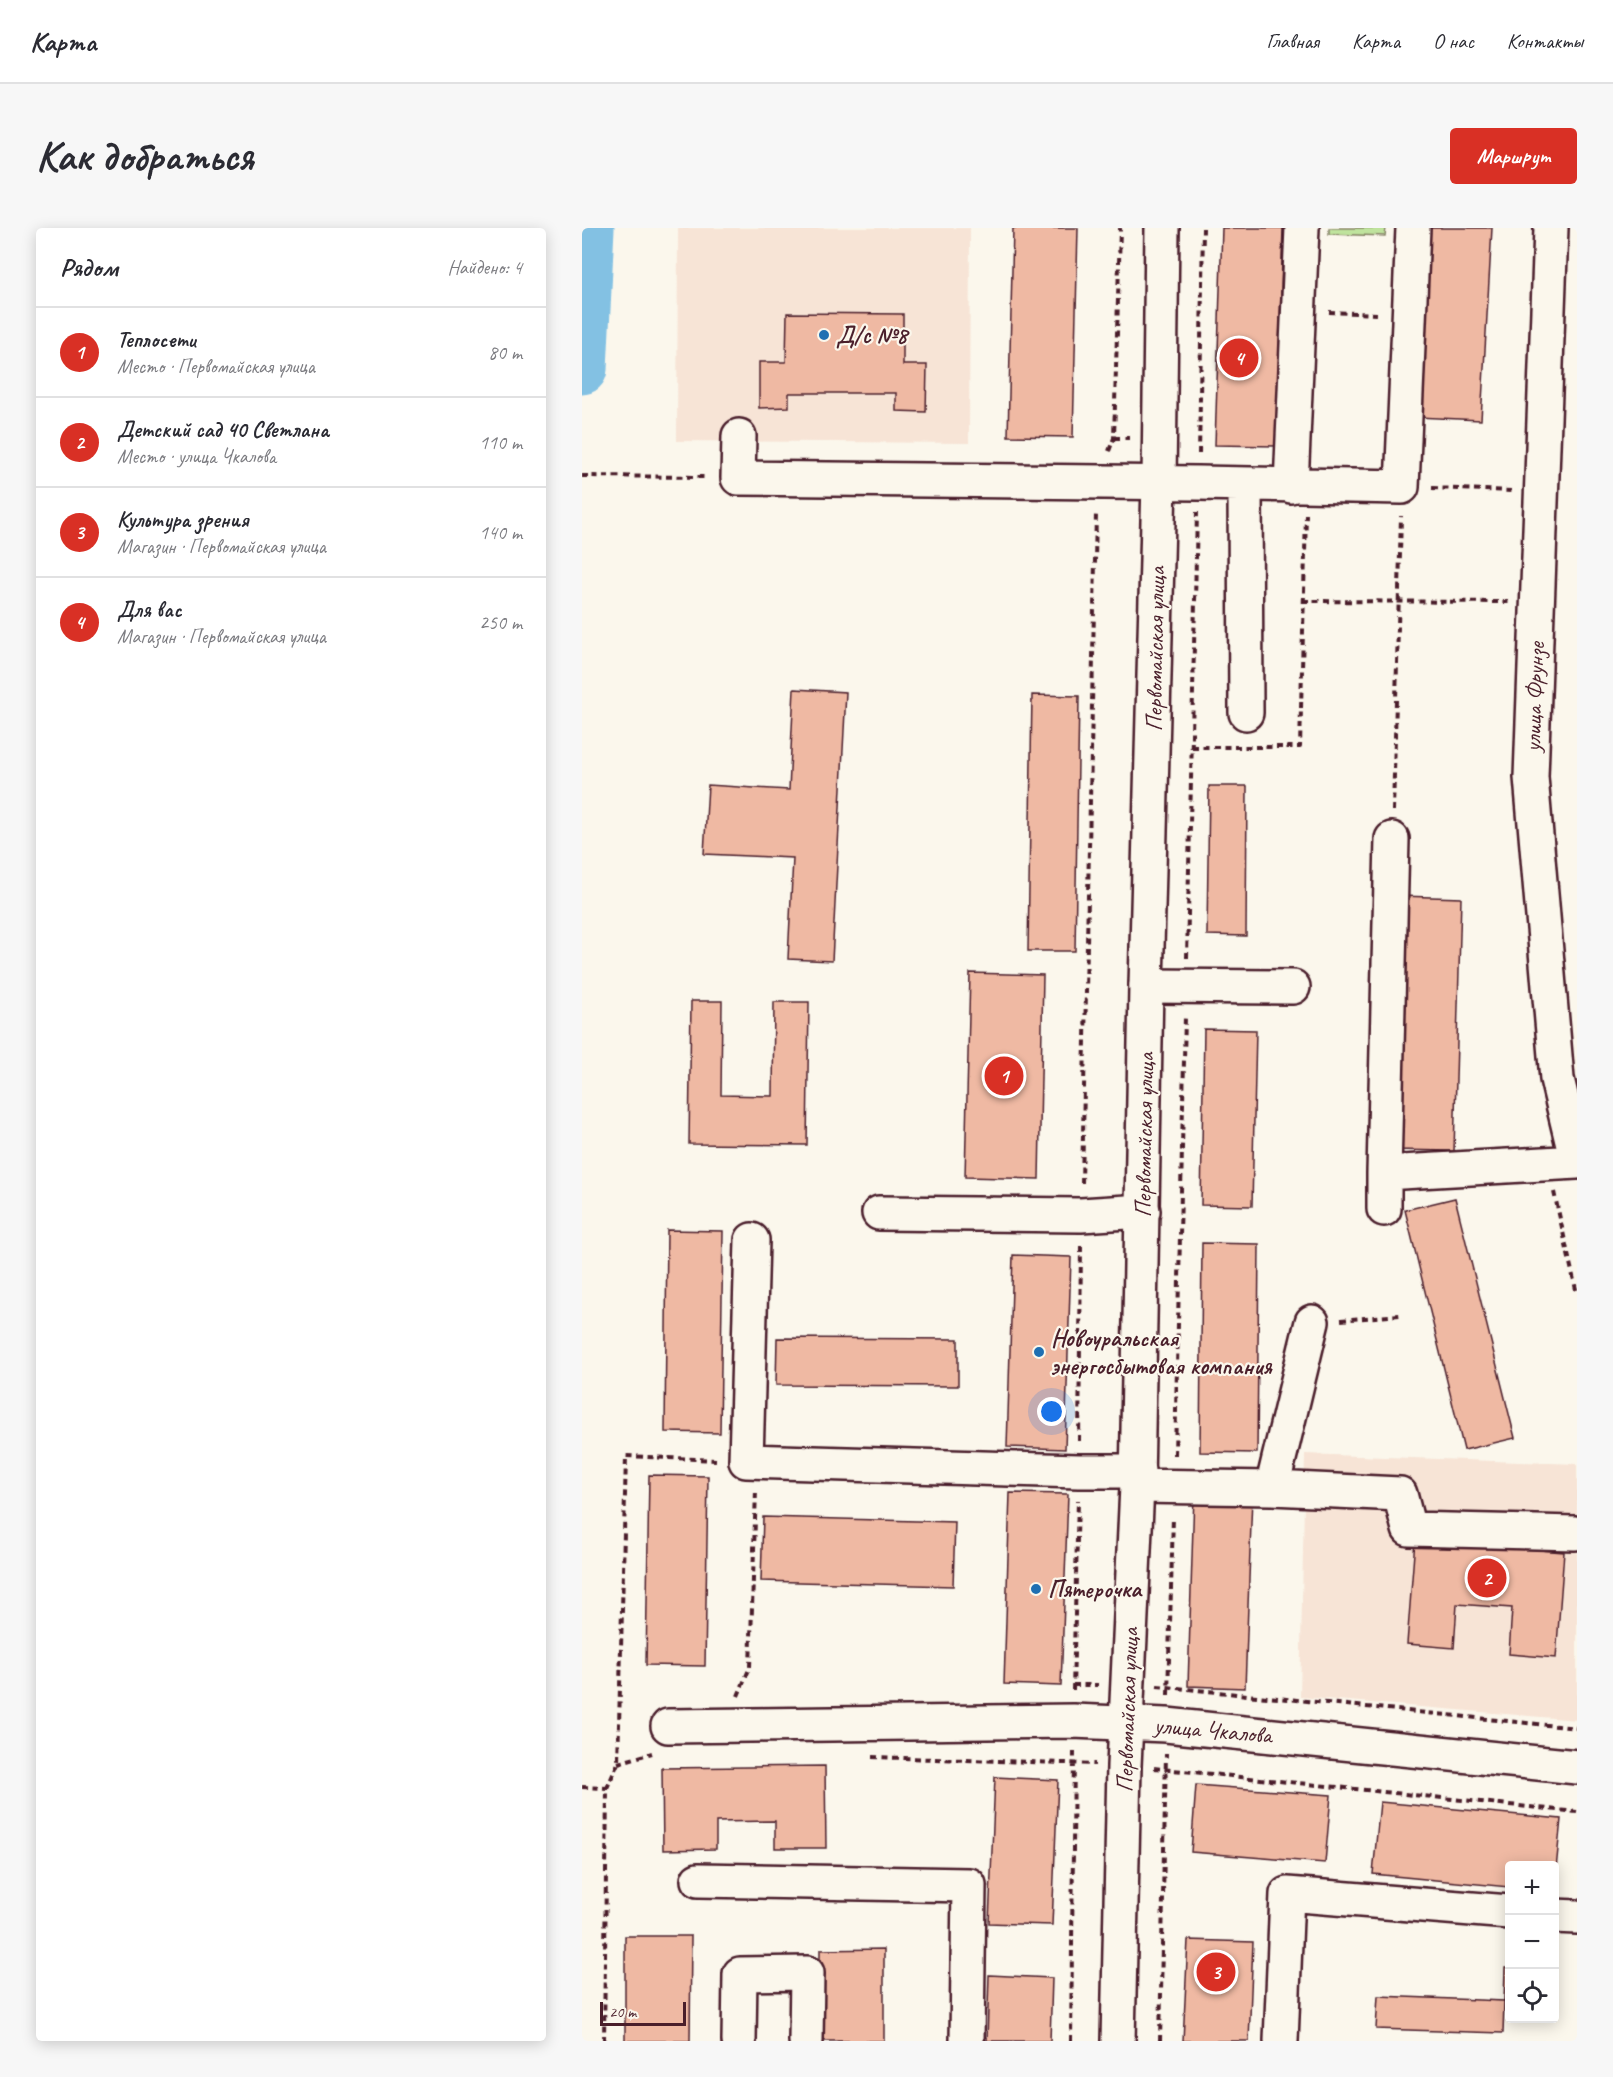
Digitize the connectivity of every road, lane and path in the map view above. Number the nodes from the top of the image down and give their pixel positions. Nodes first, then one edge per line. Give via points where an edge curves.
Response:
1 (1120, 228) edge
2 (1162, 228) edge
3 (1203, 228) edge
4 (1302, 228) edge
5 (1413, 228) edge
6 (1551, 228) edge
7 (1298, 311) junction
8 (1379, 314) dead end
9 (739, 436) dead end
10 (582, 476) edge
11 (738, 478) junction
12 (1159, 482) junction
13 (1096, 483) junction
14 (1198, 483) junction
15 (1245, 484) junction
16 (1299, 486) junction
17 (1402, 487) junction
18 (1519, 492) dead end
19 (1399, 600) junction
20 (1303, 601) junction
21 (1515, 602) dead end
22 (1246, 713) dead end
23 (1192, 747) junction
24 (1392, 839) joint
25 (1146, 986) junction
26 (1186, 986) junction
27 (1293, 987) dead end
28 (1577, 1162) edge
29 (1384, 1173) junction
30 (1384, 1209) dead end
31 (1143, 1211) junction
32 (879, 1213) dead end
33 (1081, 1215) junction
34 (752, 1240) dead end
35 (1400, 1315) dead end
36 (1312, 1322) joint
37 (752, 1461) junction
38 (1079, 1471) junction
39 (1138, 1479) junction
40 (1174, 1487) junction
41 (1272, 1488) junction
42 (1575, 1533) dead end
43 (1073, 1685) junction
44 (1128, 1685) junction
45 (1168, 1686) junction
46 (736, 1699) dead end
47 (1073, 1721) junction
48 (1126, 1722) junction
49 (1166, 1725) junction
50 (668, 1726) dead end
51 (1577, 1728) edge
52 (1577, 1767) edge
53 (1166, 1769) junction
54 (582, 1786) edge
55 (607, 1788) junction
56 (1577, 1812) edge
57 (698, 1880) dead end
58 (1505, 1912) edge
59 (1559, 1916) edge
60 (1577, 1917) edge
61 (604, 2041) edge
62 (740, 2041) edge
63 (806, 2041) edge
64 (967, 2041) edge
65 (1071, 2041) edge
66 (1118, 2041) edge
67 (1160, 2041) edge
68 (1281, 2041) edge

1 - 13 path via 1114,438
2 - 12 street, Первомайская улица
3 - 14 path
4 - 7 street
5 - 17 street
6 - 28 street, улица Фрунзе via 1532,777 1557,1079
7 - 8 path
7 - 16 street
9 - 11 street
10 - 11 path
11 - 13 street
12 - 13 street
12 - 14 street
12 - 25 street, Первомайская улица
13 - 33 path
14 - 15 street
14 - 23 path
15 - 16 street
15 - 22 street
16 - 17 street
16 - 20 path
17 - 18 path
17 - 19 path
19 - 20 path
19 - 21 path
19 - 24 path
20 - 23 path via 1300,747
23 - 26 path
24 - 29 street
25 - 26 street
25 - 31 street, Первомайская улица
26 - 27 street
26 - 40 path
28 - 29 street
29 - 30 street
31 - 33 street
31 - 39 street, Первомайская улица
32 - 33 street
33 - 38 path
34 - 37 street
35 - 36 path
36 - 41 street
37 - 38 street
37 - 46 path via 750,1667
37 - 55 path via 627,1456 618,1763
38 - 39 street
38 - 43 path
39 - 40 street
39 - 44 street, Первомайская улица
40 - 41 street
40 - 45 path
41 - 42 street via 1400,1494 1409,1529
43 - 44 path
43 - 47 path
44 - 45 path
44 - 48 street, Первомайская улица
45 - 49 path
45 - 51 path
47 - 48 street, улица Чкалова
47 - 50 street, улица Чкалова
47 - 65 path
48 - 49 street, улица Чкалова
48 - 66 street, Первомайская улица
49 - 52 street, улица Чкалова
49 - 53 path
53 - 56 path
53 - 67 path
54 - 55 path
55 - 61 path
57 - 64 street via 969,1885
58 - 68 street via 1287,1894
59 - 60 street
62 - 63 street via 740,1974 807,1973

